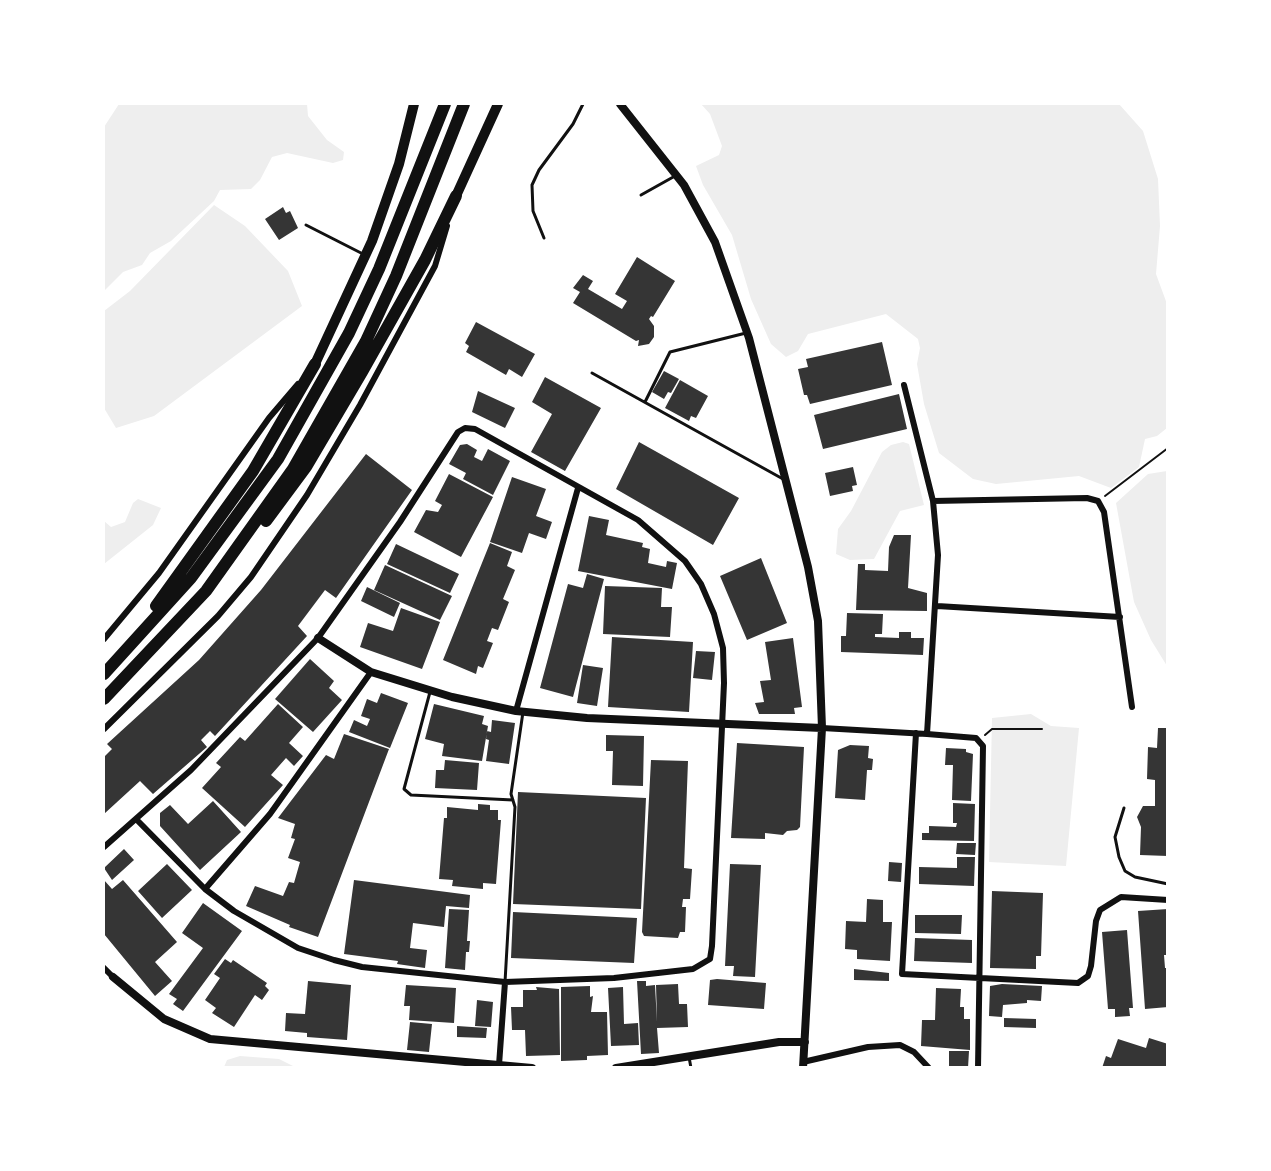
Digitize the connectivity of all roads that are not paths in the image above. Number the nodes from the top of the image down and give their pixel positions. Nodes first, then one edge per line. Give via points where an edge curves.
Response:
1 (414, 104) edge
2 (445, 104) edge
3 (464, 104) edge
4 (498, 104) edge
5 (583, 104) edge
6 (620, 104) edge
7 (677, 175) junction
8 (641, 195) dead end
9 (456, 196) junction
10 (306, 225) dead end
11 (544, 238) dead end
12 (366, 255) junction
13 (747, 332) junction
14 (315, 364) junction
15 (591, 373) dead end
16 (904, 385) dead end
17 (645, 402) junction
18 (787, 481) junction
19 (578, 488) junction
20 (933, 501) junction
21 (206, 591) junction
22 (937, 606) junction
23 (1120, 617) junction
24 (318, 638) junction
25 (104, 639) edge
26 (371, 672) junction
27 (104, 673) edge
28 (430, 690) junction
29 (104, 699) edge
30 (1132, 707) dead end
31 (519, 711) junction
32 (723, 724) junction
33 (822, 728) junction
34 (104, 729) edge
35 (916, 733) junction
36 (927, 734) junction
37 (513, 800) junction
38 (1124, 808) dead end
39 (136, 819) junction
40 (104, 848) edge
41 (1167, 884) edge
42 (205, 889) junction
43 (1167, 900) edge
44 (104, 968) edge
45 (113, 977) joint
46 (980, 979) junction
47 (505, 982) junction
48 (805, 1042) junction
49 (689, 1056) junction
50 (499, 1065) junction
51 (803, 1065) edge
52 (532, 1068) edge
53 (616, 1068) edge
54 (691, 1068) edge
55 (929, 1068) edge
56 (978, 1068) edge

1 - 12 highway via 399,164
2 - 27 highway via 349,333 278,459 191,578
3 - 21 highway via 366,341 293,469
4 - 9 highway
5 - 11 lane via 532,185 533,211
6 - 7 street
7 - 8 lane
7 - 13 street via 715,242
9 - 21 highway via 391,323 306,466 249,544
9 - 34 street via 435,266 307,495 251,577 218,616
10 - 12 lane
12 - 14 highway
13 - 17 lane via 670,352
13 - 18 street
14 - 25 street via 269,418 159,573
14 - 27 highway via 254,471 220,521
15 - 17 lane
16 - 20 street
17 - 18 lane
18 - 33 street via 818,621
19 - 24 street via 475,429 461,430
19 - 31 street
19 - 32 street via 638,520 685,561 701,584 723,648
20 - 22 street
20 - 23 street via 1098,501 1104,512
21 - 29 highway
22 - 23 street
22 - 36 street
23 - 30 street
24 - 26 street
24 - 39 street via 190,770
26 - 28 street
26 - 42 street via 270,814
28 - 31 street
28 - 37 lane via 404,789 411,795
31 - 32 street
31 - 37 lane
32 - 33 street
32 - 47 street via 710,959 693,969 614,978
33 - 35 street
33 - 48 street
35 - 36 street
35 - 46 street via 902,974
36 - 46 street via 976,738 983,746
37 - 47 lane
38 - 41 lane via 1116,837 1125,871
39 - 40 street
39 - 42 street
42 - 47 street via 234,911 298,948 334,960 363,967
43 - 46 street via 1121,897 1100,910 1092,966 1083,981
44 - 45 street
45 - 50 street via 165,1019 210,1039
46 - 56 street
47 - 50 street
48 - 49 street via 779,1042
48 - 51 street
49 - 53 street
49 - 54 lane
50 - 52 street
51 - 55 street via 868,1047 900,1045 914,1052

